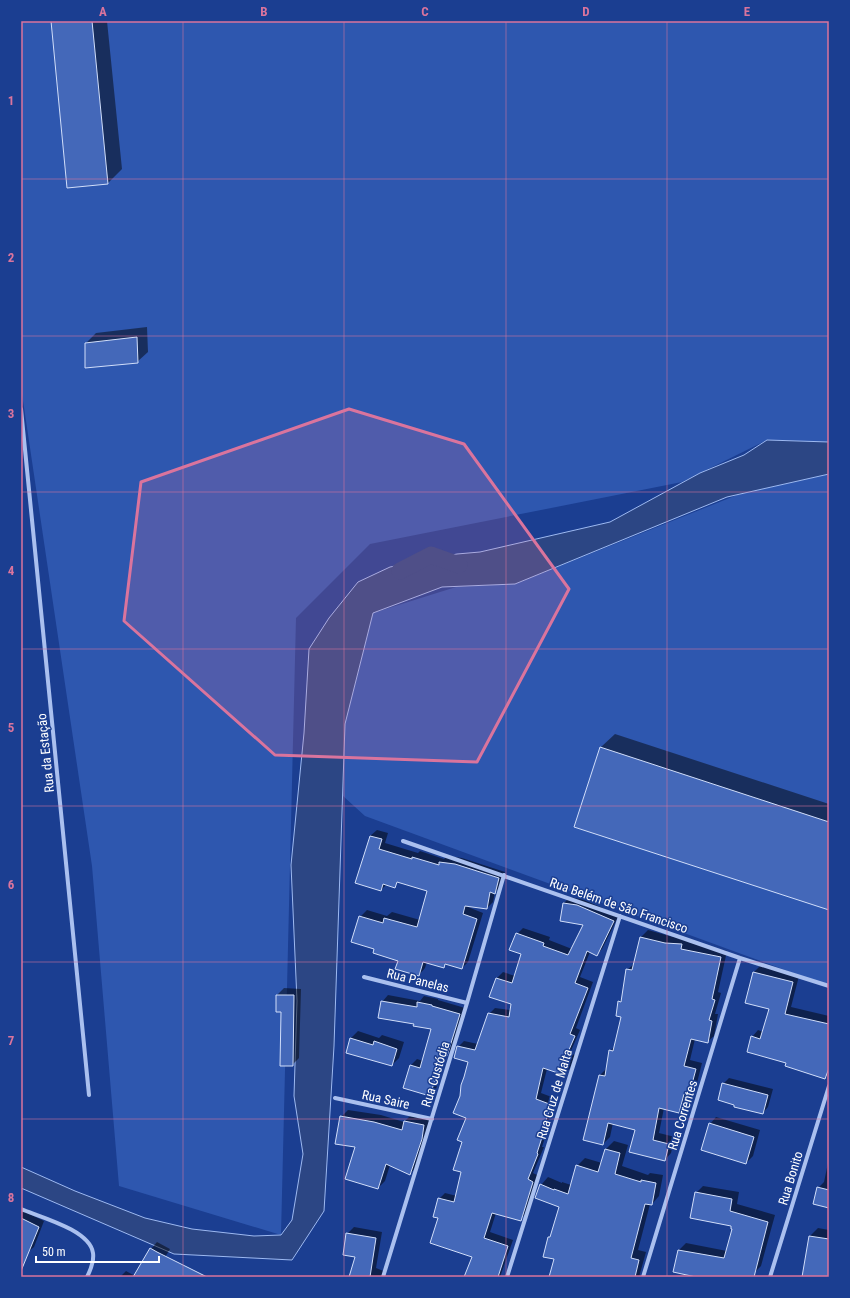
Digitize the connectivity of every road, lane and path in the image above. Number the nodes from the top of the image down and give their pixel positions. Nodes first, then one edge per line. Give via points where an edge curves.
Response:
1 (21, 409) edge
2 (403, 841) dead end
3 (504, 876) junction
4 (620, 916) junction
5 (740, 958) junction
6 (364, 977) dead end
7 (829, 986) edge
8 (467, 1003) junction
9 (829, 1086) edge
10 (90, 1095) dead end
11 (335, 1098) dead end
12 (432, 1119) junction
13 (21, 1209) edge
14 (87, 1277) edge
15 (383, 1277) edge
16 (507, 1277) edge
17 (643, 1277) edge
18 (770, 1277) edge

1 - 10 street, Rua da Estação
2 - 3 street, Rua Belém de São Francisco
3 - 4 street, Rua Belém de São Francisco
3 - 8 street, Rua Custódia
4 - 5 street, Rua Belém de São Francisco
4 - 16 street, Rua Cruz de Malta
5 - 7 street, Rua Belém de São Francisco
5 - 17 street, Rua Correntes
6 - 8 street, Rua Panelas
8 - 12 street, Rua Custódia
9 - 18 street, Rua Bonito
11 - 12 street, Rua Saire
12 - 15 street, Rua Custódia
13 - 14 street via 72,1229 86,1239 93,1253

